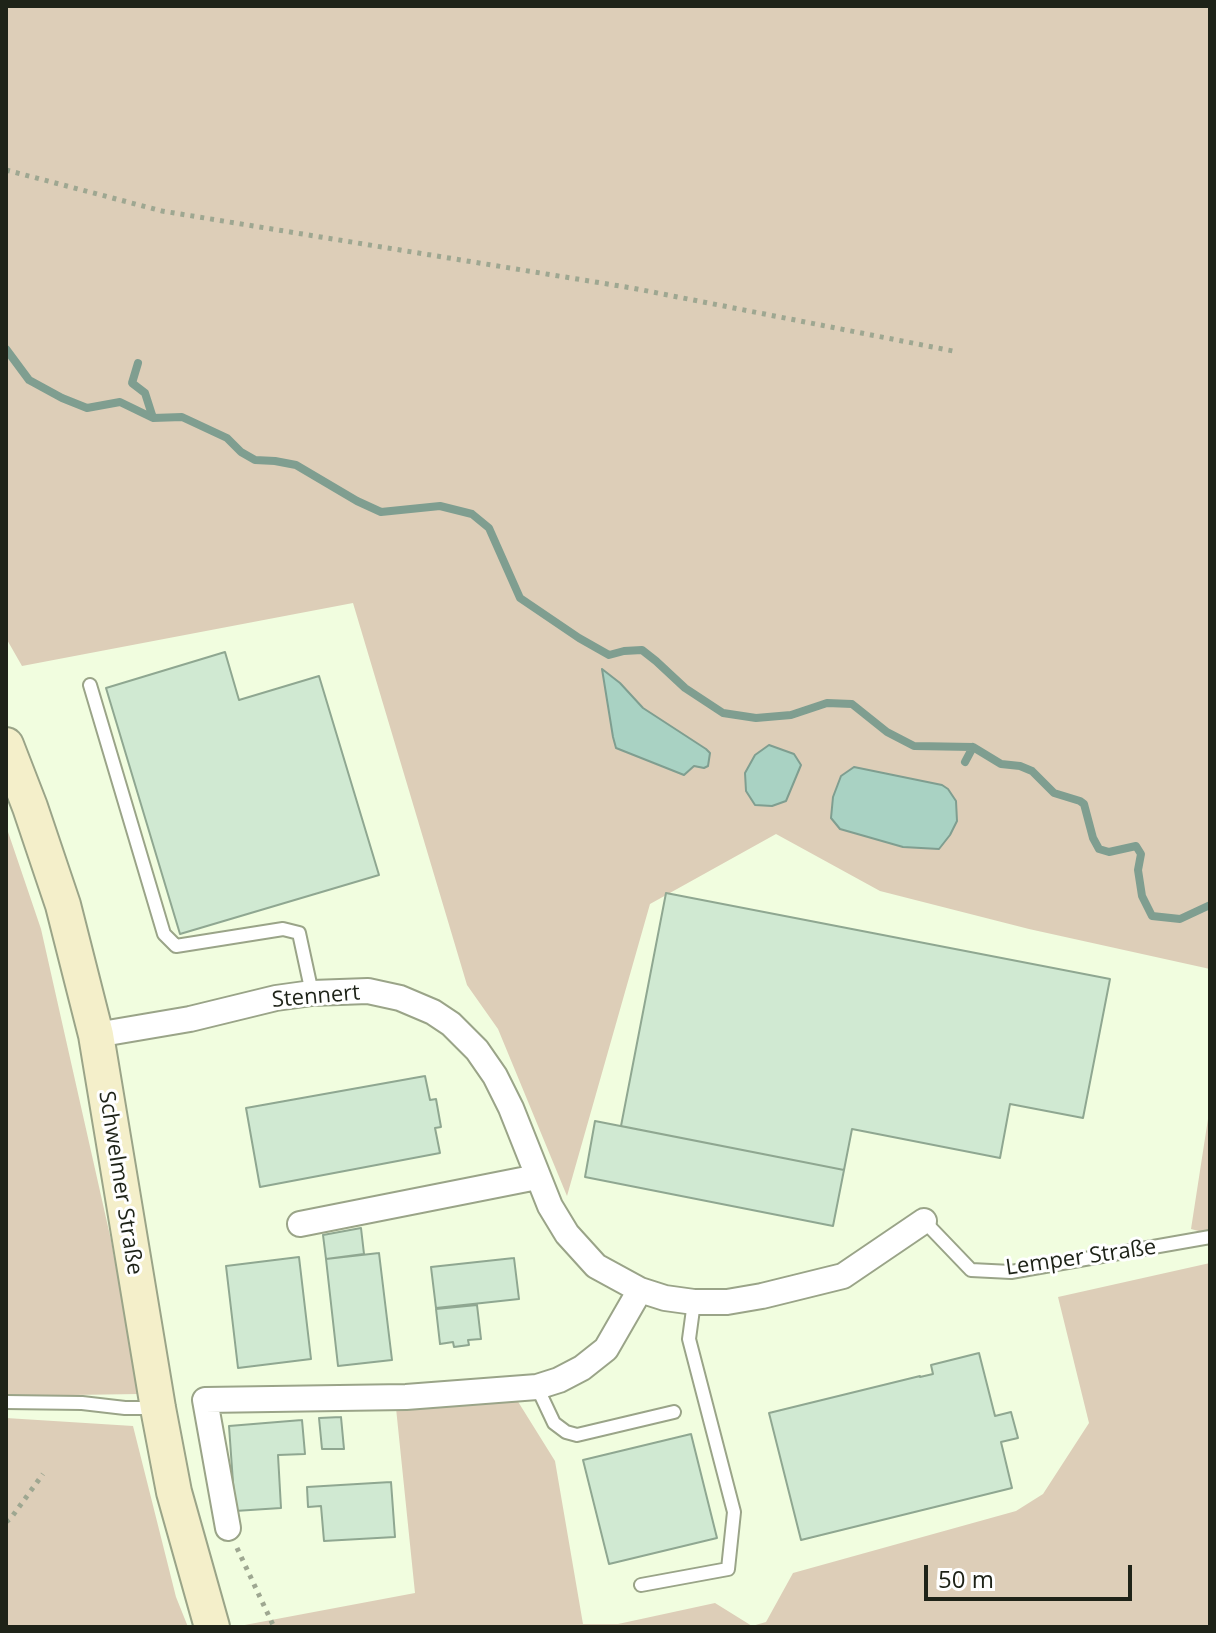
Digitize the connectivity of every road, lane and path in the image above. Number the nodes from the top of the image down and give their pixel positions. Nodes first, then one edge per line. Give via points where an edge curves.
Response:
1 (6, 170) edge
2 (953, 351) dead end
3 (90, 685) dead end
4 (6, 745) edge
5 (312, 993) junction
6 (96, 1035) junction
7 (537, 1177) junction
8 (924, 1221) joint
9 (300, 1224) dead end
10 (1210, 1237) edge
11 (640, 1290) junction
12 (694, 1302) junction
13 (537, 1387) junction
14 (6, 1402) edge
15 (158, 1408) junction
16 (674, 1412) dead end
17 (43, 1474) dead end
18 (6, 1522) edge
19 (228, 1528) joint
20 (641, 1585) dead end
21 (212, 1627) edge
22 (274, 1627) edge

1 - 2 path via 162,211 632,288
3 - 5 lane via 164,934 176,946 283,929 299,933
4 - 6 main road, Schwelmer Straße via 63,905
5 - 6 street, Stennert
5 - 7 street, Stennert via 368,991 400,998 451,1024 495,1076
6 - 15 main road, Schwelmer Straße
7 - 9 street
7 - 11 street, Stennert via 567,1234 596,1266
8 - 10 lane, Lemper Straße via 971,1270 1011,1272
8 - 12 street, Stennert via 843,1276 762,1296
11 - 12 street, Stennert
11 - 13 street via 606,1349 582,1368
12 - 20 lane via 689,1339 734,1512 728,1569
13 - 16 lane via 554,1423 577,1435
13 - 19 street via 406,1397 205,1400
14 - 15 lane
15 - 21 main road, Schwelmer Straße via 174,1492
17 - 18 path
19 - 22 path

